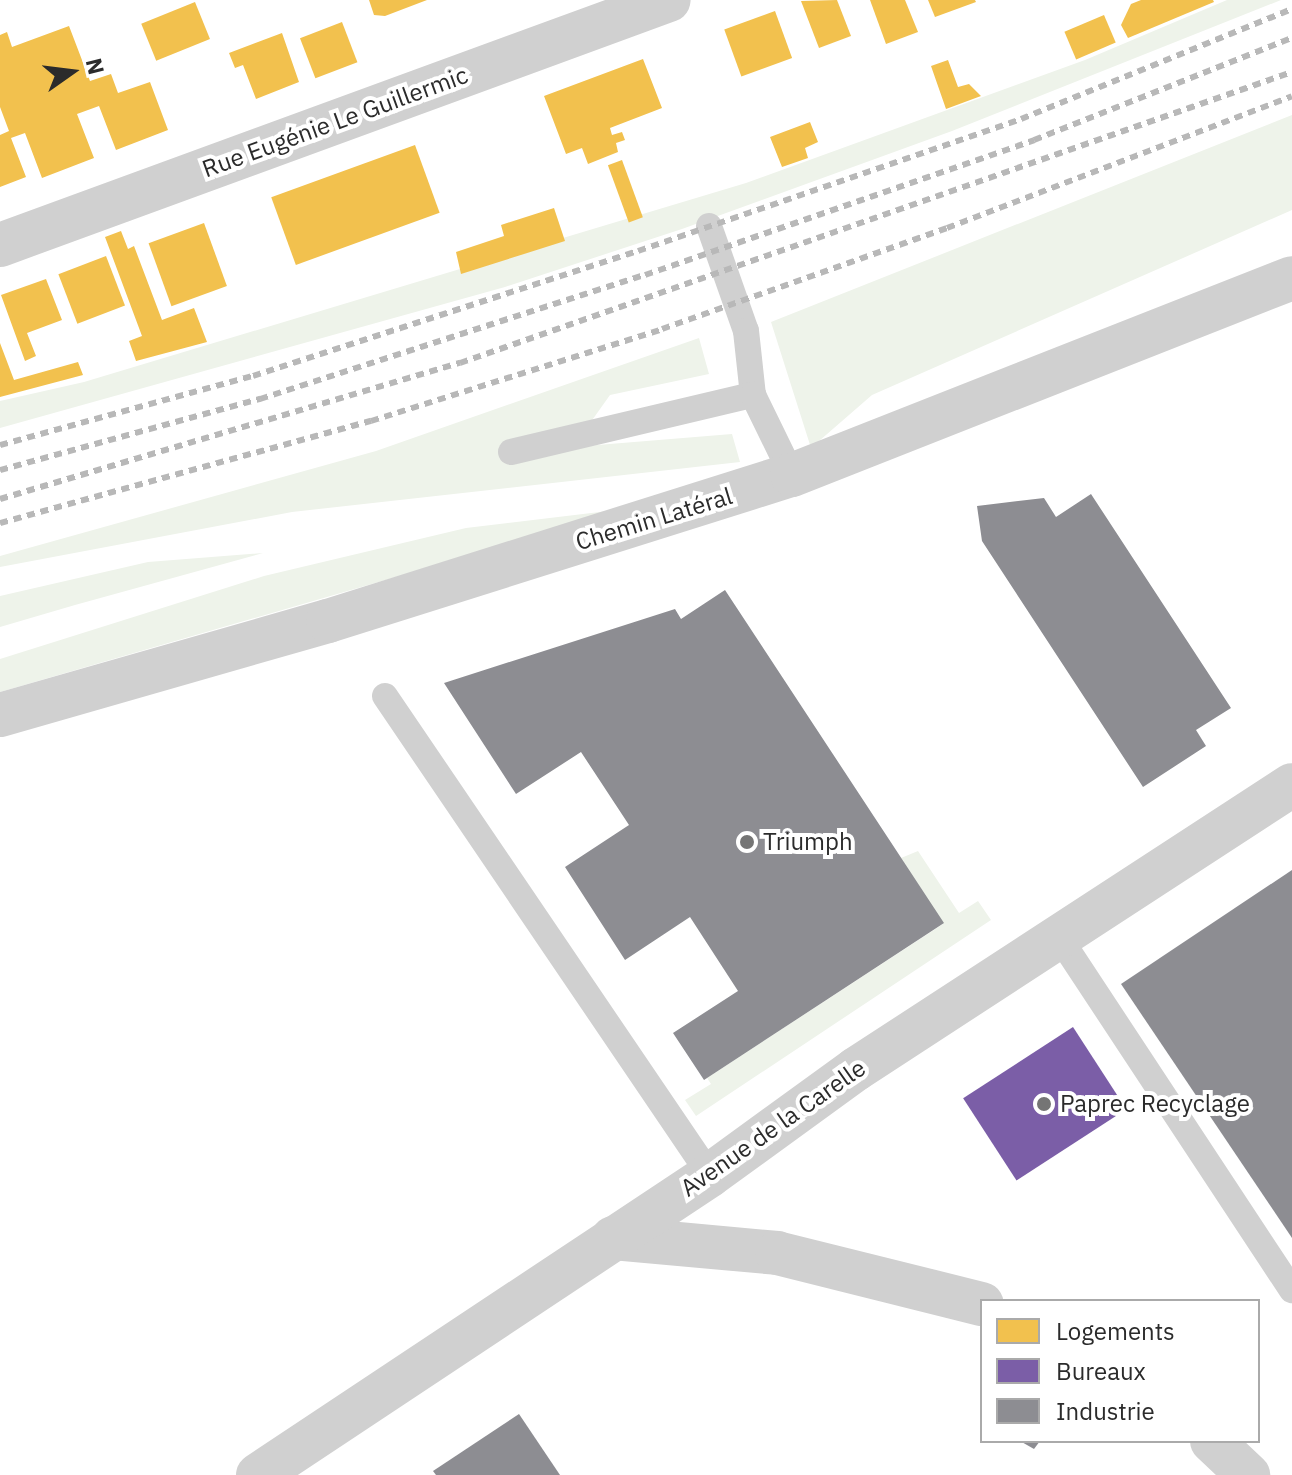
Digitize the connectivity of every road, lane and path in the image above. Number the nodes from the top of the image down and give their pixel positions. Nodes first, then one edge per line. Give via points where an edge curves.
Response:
1 (669, 0) edge
2 (709, 226) dead end
3 (0, 245) edge
4 (1292, 278) edge
5 (753, 395) junction
6 (511, 452) dead end
7 (792, 475) junction
8 (385, 696) dead end
9 (0, 715) edge
10 (1292, 785) edge
11 (1059, 937) junction
12 (710, 1175) junction
13 (613, 1238) junction
14 (1292, 1290) edge
15 (980, 1304) edge
16 (1214, 1443) edge
17 (258, 1475) edge
18 (1248, 1475) edge

1 - 3 street, Rue Eugénie Le Guillermic
2 - 5 lane via 746,331
4 - 7 street, Chemin Latéral
5 - 6 lane
5 - 7 lane
7 - 9 street, Chemin Latéral via 328,621
8 - 12 lane
10 - 11 street, Avenue de la Carelle
11 - 12 street, Avenue de la Carelle via 856,1069
11 - 14 lane
12 - 13 street, Avenue de la Carelle
13 - 15 street via 777,1253
13 - 17 street, Avenue de la Carelle
16 - 18 street

